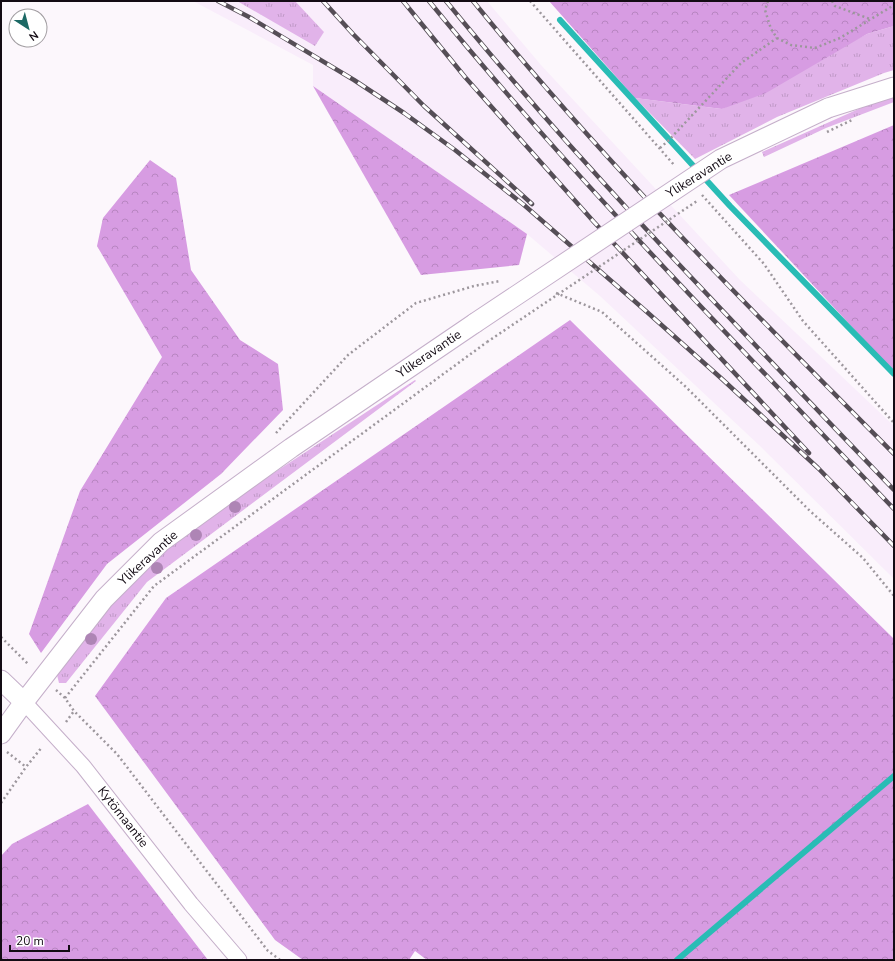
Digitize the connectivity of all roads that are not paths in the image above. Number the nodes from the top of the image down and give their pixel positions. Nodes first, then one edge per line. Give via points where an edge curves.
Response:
1 (894, 88) edge
2 (1, 680) edge
3 (24, 702) junction
4 (1, 734) edge
5 (239, 960) edge

1 - 3 street, Ylikeravantie, bridge via 828,108 721,159 291,448 161,542 104,599
2 - 3 street, Kytömaantie
3 - 4 street, Ylikeravantie
3 - 5 street, Kytömaantie via 83,766 191,904

